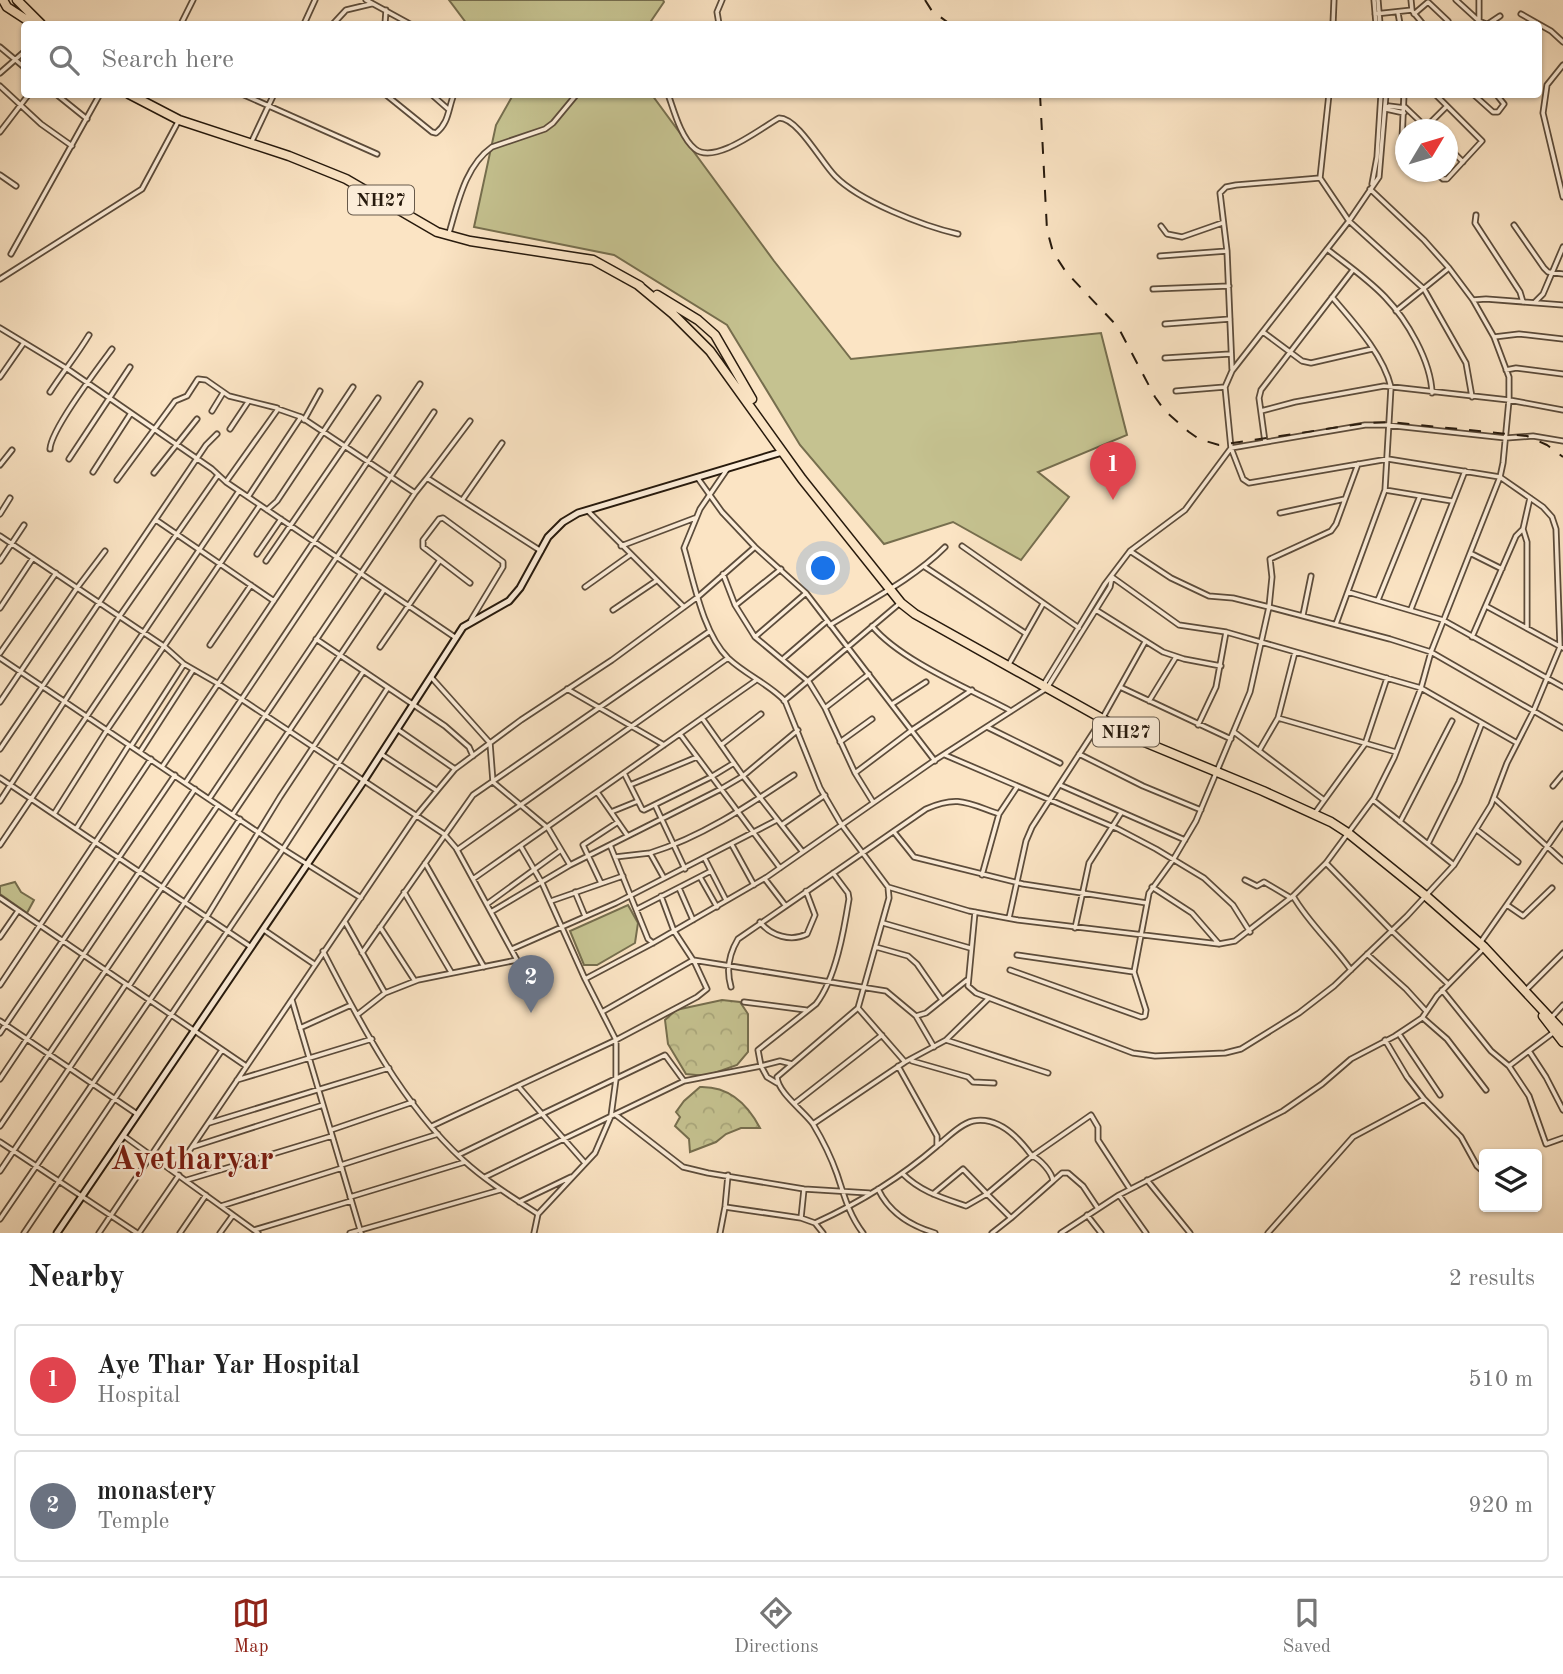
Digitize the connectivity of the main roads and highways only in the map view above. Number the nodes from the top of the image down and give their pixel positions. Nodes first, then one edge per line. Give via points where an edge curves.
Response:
1 (4, 0) edge
2 (17, 0) edge
3 (28, 21) edge
4 (38, 21) edge
5 (145, 99) edge
6 (638, 285) junction
7 (766, 427) junction
8 (782, 452) junction
9 (1525, 991) junction
10 (1559, 1031) edge
11 (1563, 1042) edge
12 (57, 1233) edge

1 - 3 highway
2 - 4 highway
5 - 6 highway, NH27 via 179,120 346,179 437,232 593,260
6 - 7 highway, NH27 via 710,351
6 - 7 highway, NH27 via 715,335
7 - 8 highway, NH27
8 - 9 highway, NH27 via 889,589 915,614 1142,741 1263,791 1348,833 1482,945
8 - 12 main road via 587,510 563,522 548,537 509,601 463,626 363,782
9 - 10 highway, NH27
9 - 10 highway, NH27
10 - 11 highway, NH27

